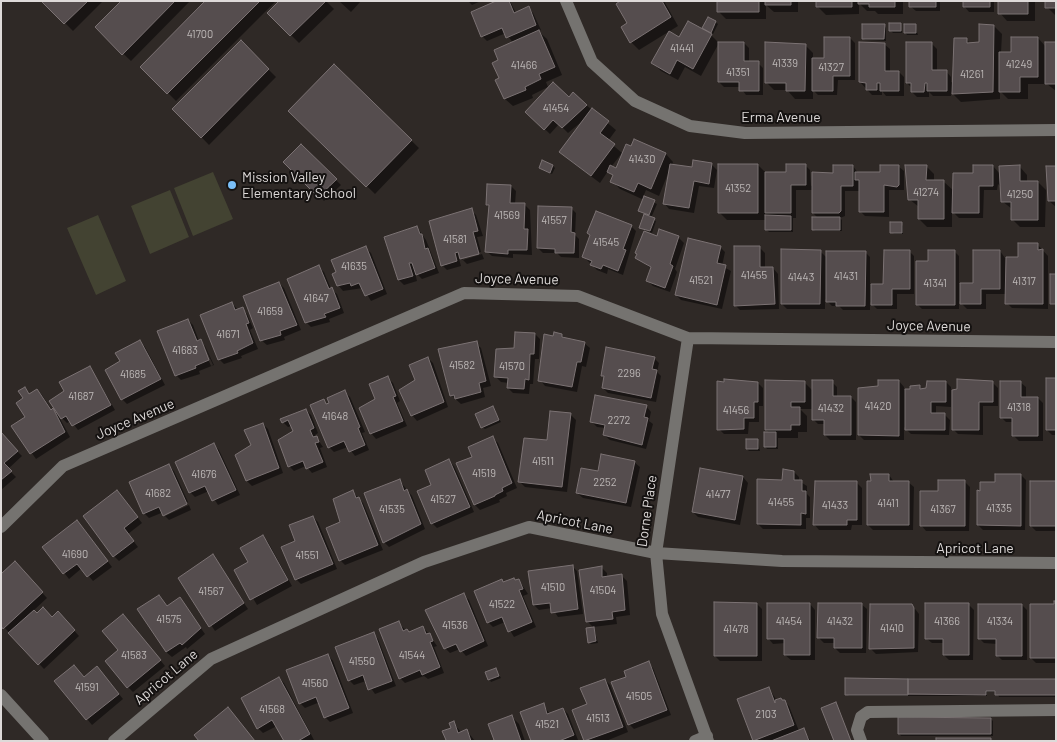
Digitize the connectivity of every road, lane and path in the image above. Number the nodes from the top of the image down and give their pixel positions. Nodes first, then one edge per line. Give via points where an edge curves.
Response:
1 (566, 1) edge
2 (1056, 130) edge
3 (688, 338) junction
4 (1056, 342) edge
5 (1, 527) edge
6 (656, 553) junction
7 (1056, 563) edge
8 (1, 695) edge
9 (1056, 710) edge
10 (703, 739) edge
11 (44, 741) edge
12 (114, 741) edge
13 (861, 741) edge

1 - 2 street, Erma Avenue via 592,62 635,100 690,126 744,133
3 - 4 street, Joyce Avenue
3 - 5 street, Joyce Avenue via 578,296 464,293 63,466
3 - 6 street, Dorne Place
6 - 7 street, Apricot Lane via 782,561
6 - 10 street, Dorne Place via 662,614
6 - 12 street, Apricot Lane via 529,527 424,562 211,659
8 - 11 street
9 - 13 street via 868,712 861,717 857,730

